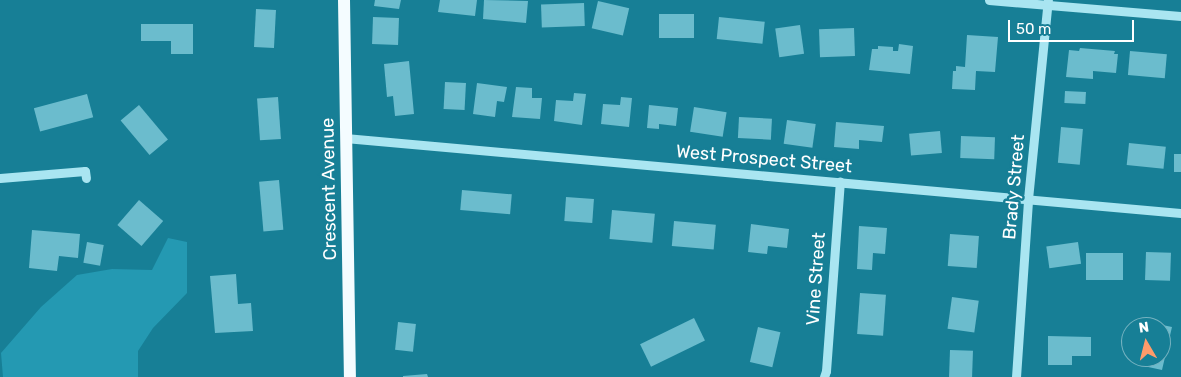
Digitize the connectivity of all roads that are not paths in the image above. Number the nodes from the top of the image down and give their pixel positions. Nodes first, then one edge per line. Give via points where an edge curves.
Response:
1 (344, 0) edge
2 (989, 0) edge
3 (1048, 2) edge
4 (1181, 16) edge
5 (345, 138) junction
6 (0, 178) edge
7 (86, 178) dead end
8 (840, 182) junction
9 (1028, 199) junction
10 (1181, 213) edge
11 (350, 377) edge
12 (824, 377) edge
13 (1016, 377) edge

1 - 5 main road, Crescent Avenue
2 - 3 street
3 - 4 street
3 - 9 street, Brady Street
5 - 8 street, West Prospect Street
5 - 11 main road, Crescent Avenue
6 - 7 street via 85,171
8 - 9 street, West Prospect Street
8 - 12 street, Vine Street
9 - 10 street, West Prospect Street
9 - 13 street, Brady Street

